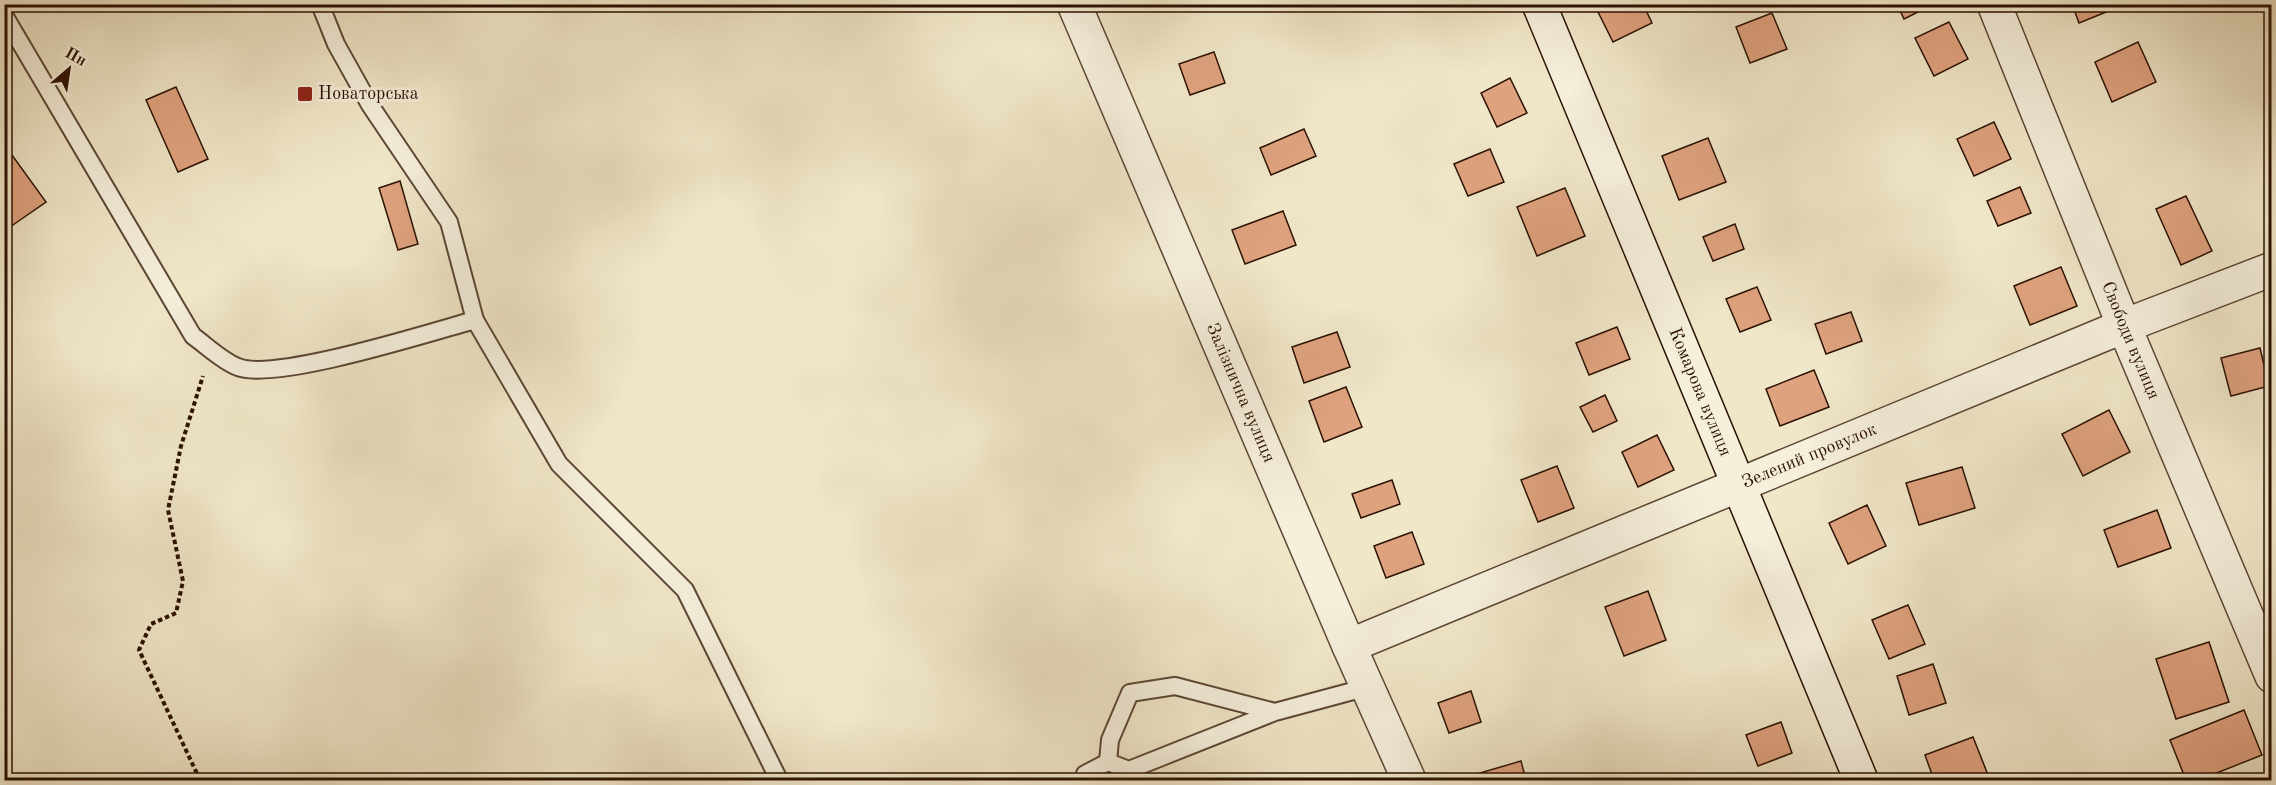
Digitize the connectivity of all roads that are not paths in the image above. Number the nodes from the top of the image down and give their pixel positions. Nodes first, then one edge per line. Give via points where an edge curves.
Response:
1 (320, 4) edge
2 (1074, 4) edge
3 (1539, 4) edge
4 (1994, 4) edge
5 (4, 15) edge
6 (2271, 269) edge
7 (475, 320) junction
8 (2124, 326) junction
9 (1738, 487) junction
10 (1349, 646) junction
11 (2271, 676) edge
12 (1368, 687) junction
13 (1275, 712) junction
14 (1108, 762) junction
15 (779, 780) edge
16 (1084, 780) edge
17 (1409, 780) edge
18 (1861, 780) edge

1 - 7 lane via 336,44 370,105 449,222
2 - 10 street, Залізнична вулиця
3 - 9 street, Комарова вулиця
4 - 8 street, Свободи вулиця
5 - 7 lane via 193,336 239,368 271,369 328,360
6 - 8 street, Зелений провулок
7 - 15 lane via 559,464 685,590
8 - 9 street, Зелений провулок
8 - 11 street, Свободи вулиця
9 - 10 street, Зелений провулок
9 - 18 street, Комарова вулиця
10 - 12 street, Залізнична вулиця
12 - 13 lane
12 - 17 street, Залізнична вулиця
13 - 14 lane via 1129,770
13 - 14 lane via 1175,686 1130,693 1110,740
14 - 16 lane via 1085,774

